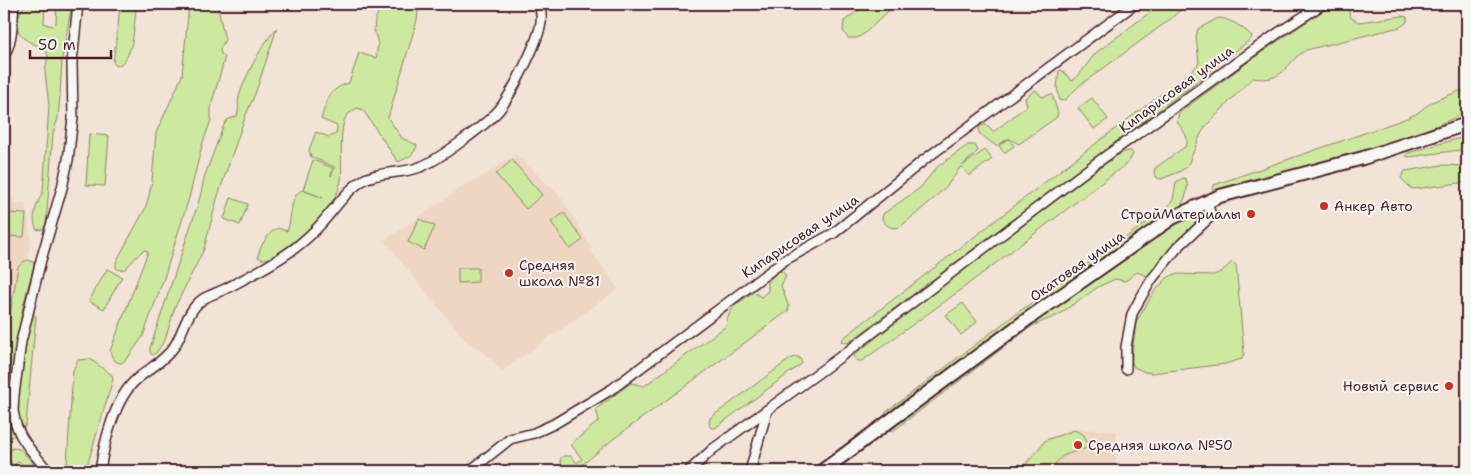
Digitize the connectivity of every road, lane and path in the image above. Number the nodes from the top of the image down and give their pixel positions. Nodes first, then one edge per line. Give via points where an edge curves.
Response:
1 (14, 4) edge
2 (78, 4) edge
3 (540, 4) edge
4 (1135, 4) edge
5 (1323, 4) edge
6 (4, 55) edge
7 (1467, 124) edge
8 (1207, 202) junction
9 (1126, 369) dead end
10 (767, 411) junction
11 (48, 471) edge
12 (100, 471) edge
13 (470, 471) edge
14 (689, 471) edge
15 (750, 471) edge
16 (822, 471) edge

1 - 6 street
2 - 11 street via 68,160 23,333 14,395 16,425 28,448
3 - 12 street via 542,21 532,49 500,110 426,165 365,179 350,190 319,227 294,248 200,302 164,358 126,388 108,435
4 - 13 street, Кипарисовая улица via 924,160 839,229 785,260 612,389 554,424 510,439
5 - 10 street, Кипарисовая улица via 1094,164
7 - 8 main road, Окатовая улица via 1363,158
8 - 9 street via 1209,218 1177,248 1152,280 1134,311 1126,347
8 - 16 main road, Окатовая улица via 1172,218
10 - 14 street, Кипарисовая улица
10 - 15 street

